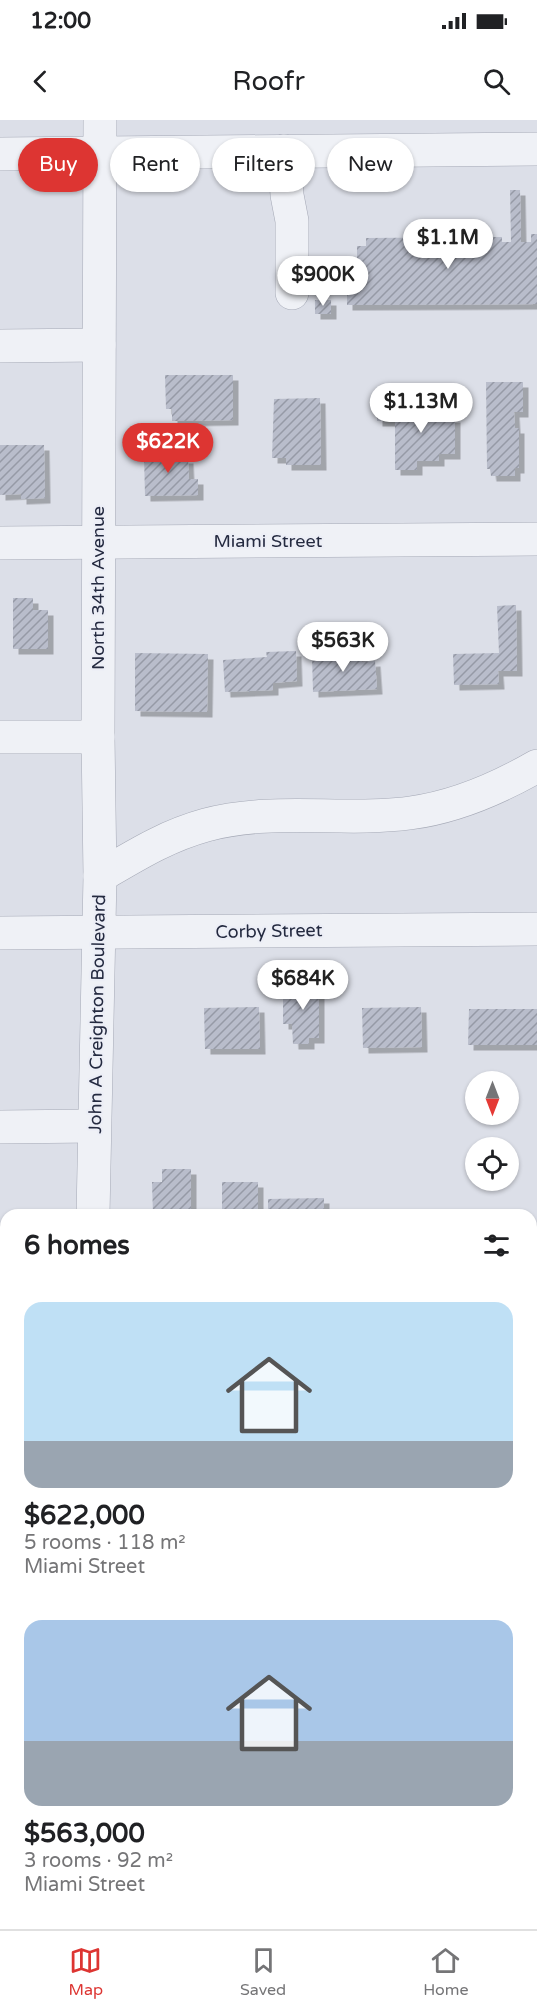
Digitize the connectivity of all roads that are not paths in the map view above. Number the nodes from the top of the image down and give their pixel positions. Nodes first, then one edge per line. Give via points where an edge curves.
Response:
1 (100, 120) edge
2 (537, 149) edge
3 (315, 151) edge
4 (212, 152) edge
5 (0, 153) edge
6 (100, 153) junction
7 (287, 192) edge
8 (292, 293) dead end
9 (99, 345) junction
10 (0, 346) edge
11 (537, 539) edge
12 (98, 542) junction
13 (0, 543) edge
14 (0, 737) edge
15 (98, 737) junction
16 (537, 766) edge
17 (100, 876) junction
18 (537, 928) edge
19 (0, 933) edge
20 (99, 933) junction
21 (94, 1126) junction
22 (0, 1127) edge
23 (93, 1209) edge

1 - 6 street, North 34th Avenue
2 - 3 street
4 - 6 street
5 - 6 street
6 - 9 street, North 34th Avenue
7 - 8 street via 292,221
9 - 10 street
9 - 12 street, North 34th Avenue
11 - 12 street, Miami Street
12 - 13 street, Miami Street
12 - 15 street, North 34th Avenue
14 - 15 street
15 - 17 street, North 34th Avenue
16 - 17 street, John A Creighton Boulevard via 489,792 411,813 260,817 208,824 158,842
17 - 20 street, John A Creighton Boulevard
18 - 20 street, Corby Street
19 - 20 street, Corby Street
20 - 21 street, John A Creighton Boulevard
21 - 22 street
21 - 23 street, John A Creighton Boulevard

